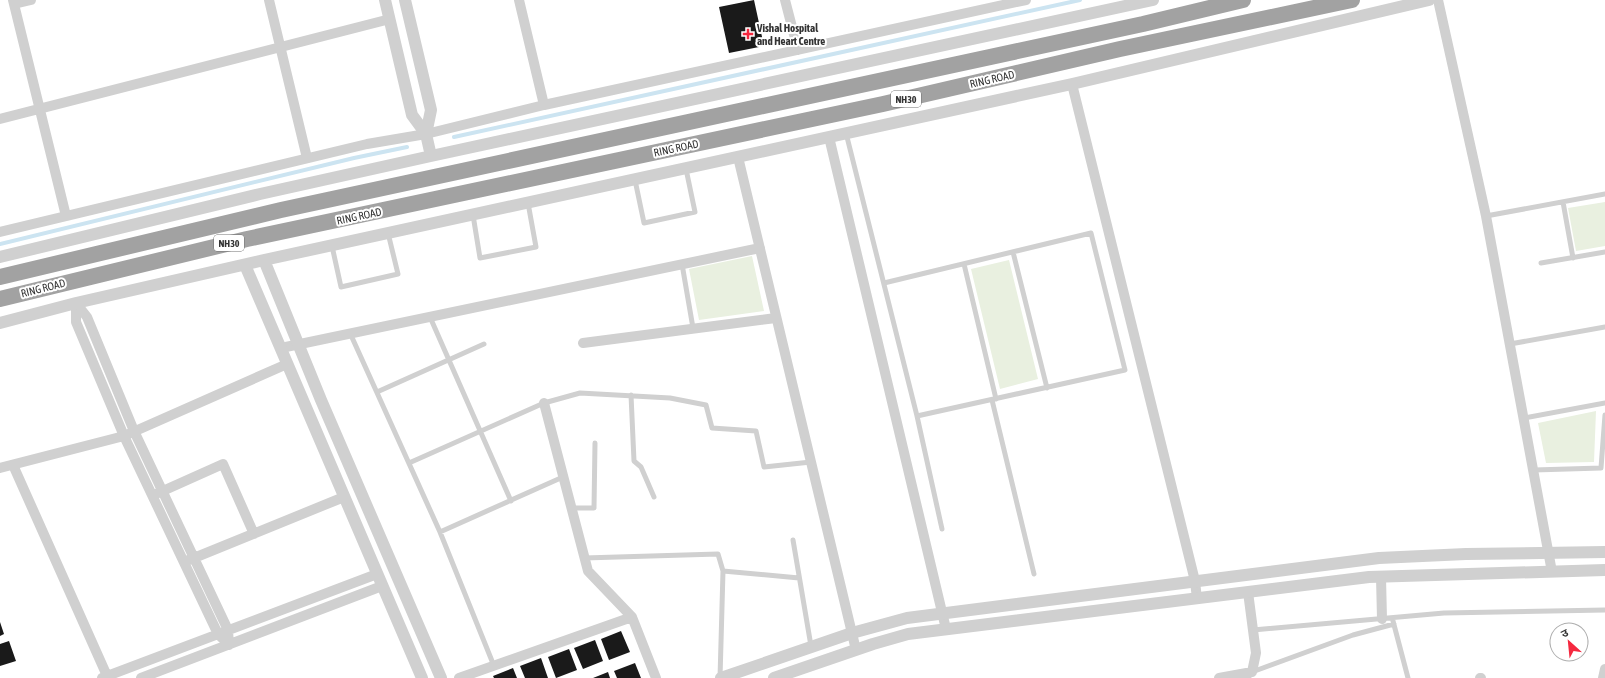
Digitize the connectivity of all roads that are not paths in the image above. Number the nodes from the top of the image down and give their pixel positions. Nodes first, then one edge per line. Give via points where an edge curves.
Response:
1 (31, 0) edge
2 (269, 0) edge
3 (385, 0) edge
4 (405, 0) edge
5 (520, 0) edge
6 (785, 0) edge
7 (1026, 0) edge
8 (1153, 0) edge
9 (1243, 0) edge
10 (1352, 0) edge
11 (1429, 0) edge
12 (1438, 0) edge
13 (14, 2) edge
14 (390, 19) junction
15 (281, 47) junction
16 (798, 50) junction
17 (1072, 84) junction
18 (544, 105) junction
19 (40, 108) junction
20 (0, 119) edge
21 (426, 134) junction
22 (846, 134) junction
23 (829, 137) junction
24 (431, 156) junction
25 (738, 157) junction
26 (307, 158) junction
27 (686, 168) junction
28 (635, 180) junction
29 (1605, 194) edge
30 (1563, 202) junction
31 (528, 203) junction
32 (473, 215) junction
33 (66, 216) junction
34 (1486, 216) junction
35 (0, 232) edge
36 (388, 233) junction
37 (332, 246) junction
38 (760, 248) junction
39 (1013, 252) junction
40 (1605, 252) edge
41 (0, 258) edge
42 (1573, 258) junction
43 (264, 260) junction
44 (1541, 263) dead end
45 (682, 264) junction
46 (964, 264) junction
47 (245, 265) junction
48 (0, 277) edge
49 (884, 283) junction
50 (0, 299) edge
51 (76, 303) junction
52 (430, 316) junction
53 (776, 318) junction
54 (0, 323) edge
55 (1605, 327) edge
56 (693, 328) junction
57 (350, 333) junction
58 (582, 343) dead end
59 (299, 344) junction
60 (484, 344) dead end
61 (1510, 344) junction
62 (281, 348) junction
63 (448, 360) junction
64 (287, 364) junction
65 (1047, 388) junction
66 (377, 392) junction
67 (631, 396) junction
68 (994, 399) junction
69 (544, 403) junction
70 (1605, 403) edge
71 (1605, 414) edge
72 (917, 416) junction
73 (1524, 418) junction
74 (134, 431) junction
75 (480, 432) junction
76 (124, 436) junction
77 (595, 444) dead end
78 (811, 462) junction
79 (409, 463) junction
80 (13, 465) junction
81 (0, 468) edge
82 (1534, 470) junction
83 (563, 477) junction
84 (162, 491) junction
85 (152, 496) junction
86 (344, 497) junction
87 (654, 497) dead end
88 (511, 501) junction
89 (571, 508) junction
90 (942, 529) dead end
91 (440, 532) junction
92 (254, 534) junction
93 (793, 540) dead end
94 (1605, 552) edge
95 (1549, 553) junction
96 (584, 558) junction
97 (194, 559) junction
98 (184, 563) junction
99 (1605, 570) edge
100 (723, 571) junction
101 (1552, 572) junction
102 (377, 574) junction
103 (1034, 574) dead end
104 (1381, 577) junction
105 (799, 578) junction
106 (1195, 581) junction
107 (382, 586) junction
108 (1248, 592) junction
109 (1197, 599) junction
110 (1605, 610) edge
111 (943, 613) junction
112 (632, 617) junction
113 (1387, 618) junction
114 (1394, 624) junction
115 (946, 629) junction
116 (228, 630) junction
117 (1253, 630) junction
118 (852, 633) junction
119 (218, 634) junction
120 (229, 645) junction
121 (811, 647) junction
122 (856, 650) junction
123 (776, 659) junction
124 (494, 666) junction
125 (1605, 669) edge
126 (1250, 675) edge
127 (106, 677) edge
128 (779, 677) edge
129 (141, 678) edge
130 (422, 678) edge
131 (441, 678) edge
132 (459, 678) edge
133 (656, 678) edge
134 (720, 678) edge
135 (1220, 678) edge
136 (1408, 678) edge
137 (1603, 678) edge

1 - 13 street
2 - 15 street
3 - 14 street
4 - 21 street via 431,110
5 - 18 street
6 - 16 street
7 - 16 street
8 - 24 street
9 - 48 highway, RING ROAD / NH30 via 281,210
10 - 50 highway, RING ROAD / NH30 via 1120,49 883,104 246,239
11 - 17 street
12 - 34 street
13 - 19 street
14 - 15 street
14 - 21 street via 412,114
15 - 19 street
15 - 26 street
16 - 18 street
17 - 22 street
17 - 106 street
18 - 21 street
19 - 20 street
19 - 33 street
21 - 24 street
21 - 26 street
22 - 23 street
22 - 49 lane
23 - 25 street
23 - 111 street
24 - 41 street via 260,194
25 - 27 street
25 - 38 street
26 - 33 street
27 - 28 street
27 - 28 lane via 695,212 644,223
28 - 31 street
29 - 30 lane
30 - 34 lane
30 - 42 lane
31 - 32 street
31 - 32 lane via 536,247 480,258
32 - 36 street
33 - 35 street
34 - 61 street
36 - 37 street
36 - 37 lane via 398,274 341,287
37 - 43 street
38 - 45 street
38 - 53 street
39 - 46 lane
39 - 65 lane
39 - 65 lane via 1091,233 1125,370
40 - 42 lane
42 - 44 lane
43 - 47 street
43 - 59 street
45 - 52 street
45 - 56 lane
46 - 49 lane
46 - 68 lane
47 - 51 street
47 - 62 street
49 - 72 lane
51 - 54 street
51 - 74 street via 87,317
51 - 76 street via 76,322
52 - 57 street
52 - 63 lane
53 - 56 street
53 - 78 street
55 - 61 lane
56 - 58 street
57 - 59 street
57 - 66 lane
59 - 62 street
59 - 131 street
60 - 63 lane
61 - 73 street
62 - 64 street
63 - 66 lane
63 - 75 lane
64 - 74 street
64 - 86 street
65 - 68 lane
66 - 79 lane
67 - 69 lane via 580,393
67 - 78 lane via 670,398 706,405 712,428 756,431 764,467
67 - 87 lane via 634,461 641,467
68 - 72 lane
68 - 103 lane
69 - 75 lane
69 - 83 street
70 - 73 lane
71 - 82 lane via 1601,468
72 - 90 lane
73 - 82 street
74 - 76 street
74 - 84 street
75 - 79 lane
75 - 88 lane
76 - 80 street
76 - 85 street
77 - 89 lane via 594,508
78 - 118 street
79 - 91 lane
80 - 81 street
80 - 127 street
82 - 95 street
83 - 88 lane
83 - 89 street
84 - 85 street
84 - 92 street via 223,464
84 - 97 street
85 - 98 street
86 - 92 street
86 - 102 street
88 - 91 lane
89 - 96 street
91 - 124 lane
92 - 97 street
93 - 105 lane
94 - 95 street
95 - 101 street
95 - 106 street via 1379,558
96 - 100 lane via 718,554
96 - 112 street via 588,571
97 - 98 street
97 - 116 street
98 - 119 street
99 - 101 street
100 - 105 lane
100 - 134 lane
101 - 104 street
102 - 107 street
102 - 116 street
104 - 108 street
104 - 113 street
105 - 121 lane
106 - 109 street
106 - 111 street
107 - 120 street
107 - 130 street
108 - 109 street
108 - 117 street
109 - 115 street
110 - 113 lane via 1444,613
111 - 115 street
111 - 118 street via 907,618
112 - 124 street
112 - 133 street
113 - 114 lane
113 - 117 lane
114 - 126 lane via 1353,635
114 - 136 lane
115 - 122 street via 908,634
116 - 119 street
116 - 120 street
117 - 126 street via 1256,654
118 - 121 street
118 - 122 street
119 - 120 street
119 - 127 street
120 - 129 street
121 - 123 street
122 - 128 street
123 - 128 street
123 - 134 street
124 - 132 street
125 - 137 street
126 - 135 street

